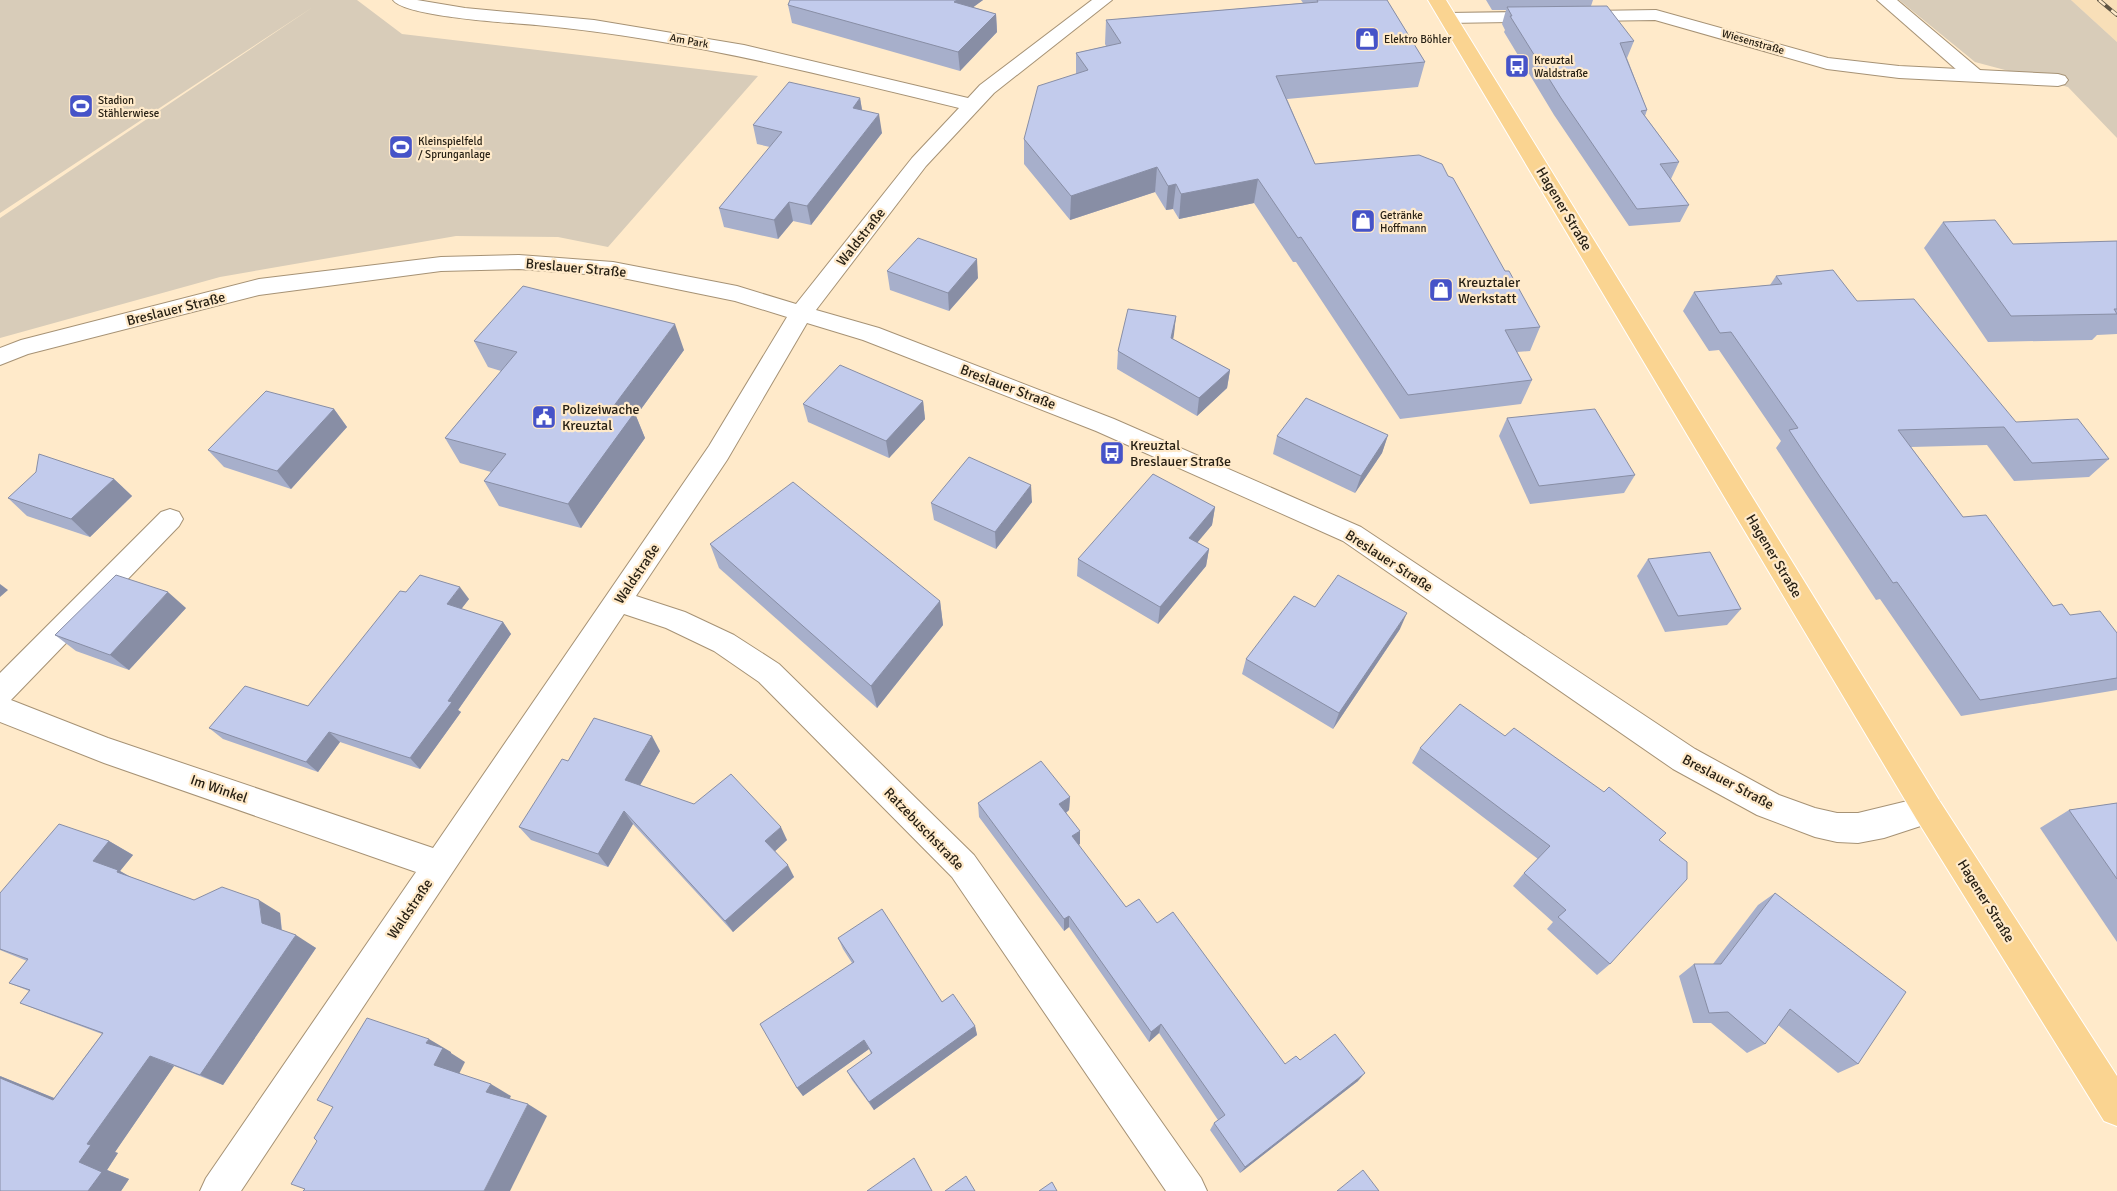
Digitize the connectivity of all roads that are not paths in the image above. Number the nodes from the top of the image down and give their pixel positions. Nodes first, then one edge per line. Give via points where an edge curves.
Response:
1 (402, 0) edge
2 (1103, 0) edge
3 (1437, 0) edge
4 (1886, 0) edge
5 (1448, 18) junction
6 (1973, 74) junction
7 (2058, 80) dead end
8 (972, 105) junction
9 (801, 313) junction
10 (0, 357) edge
11 (170, 519) dead end
12 (618, 601) junction
13 (0, 692) edge
14 (0, 709) edge
15 (1928, 810) junction
16 (440, 865) junction
17 (2117, 1108) edge
18 (219, 1191) edge
19 (1188, 1191) edge

1 - 8 street, Am Park via 457,12 594,25 727,48
2 - 8 street, Waldstraße via 987,89
3 - 5 main road, Hagener Straße
4 - 6 street
5 - 6 street, Wiesenstraße via 1656,15 1827,63 1899,72
5 - 15 main road, Hagener Straße
6 - 7 street, Wiesenstraße
8 - 9 street, Waldstraße via 919,162
9 - 10 street, Breslauer Straße via 737,294 613,269 518,262 441,264 260,287 22,348
9 - 12 street, Waldstraße via 718,453
9 - 15 street, Breslauer Straße via 871,334 1096,422 1352,534 1684,758 1735,788 1786,812 1830,827 1858,828
11 - 13 street
12 - 16 street, Waldstraße
12 - 19 street, Ratzebuschstraße via 675,620 724,643 769,673 962,866
14 - 16 street, Im Winkel via 104,750
15 - 17 main road, Hagener Straße
16 - 18 street, Waldstraße

